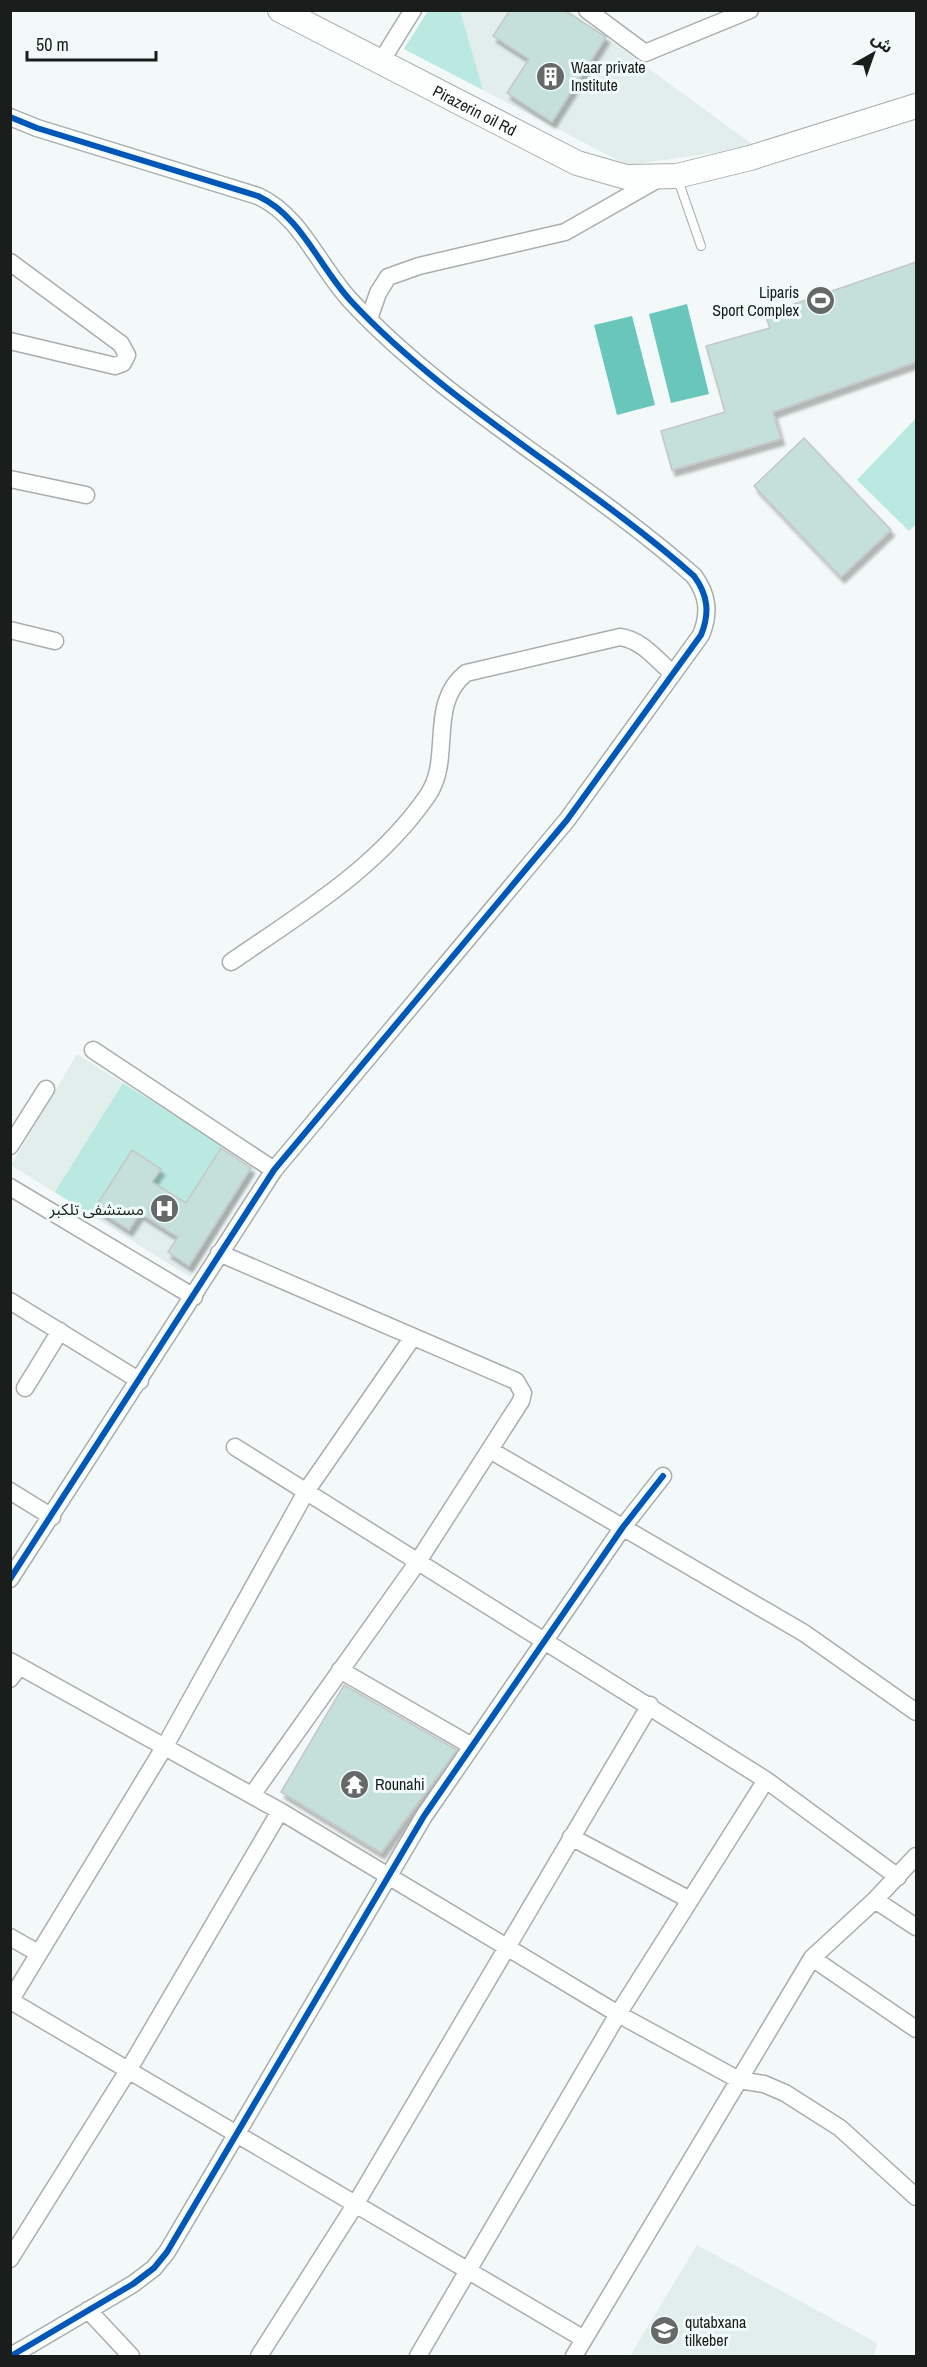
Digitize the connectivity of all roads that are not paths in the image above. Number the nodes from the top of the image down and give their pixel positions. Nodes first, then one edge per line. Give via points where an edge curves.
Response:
1 (280, 10) edge
2 (413, 10) edge
3 (587, 10) edge
4 (750, 10) edge
5 (380, 63) junction
6 (916, 106) edge
7 (10, 117) edge
8 (668, 177) junction
9 (701, 246) dead end
10 (10, 262) edge
11 (369, 319) junction
12 (10, 341) edge
13 (10, 479) edge
14 (86, 495) dead end
15 (10, 630) edge
16 (55, 640) dead end
17 (672, 673) junction
18 (231, 962) dead end
19 (93, 1050) dead end
20 (46, 1089) dead end
21 (10, 1146) edge
22 (274, 1170) junction
23 (10, 1187) edge
24 (219, 1253) junction
25 (194, 1296) junction
26 (10, 1301) edge
27 (60, 1331) junction
28 (413, 1337) junction
29 (140, 1381) junction
30 (25, 1388) dead end
31 (235, 1447) dead end
32 (490, 1450) junction
33 (663, 1476) dead end
34 (307, 1490) junction
35 (10, 1491) edge
36 (52, 1517) junction
37 (623, 1527) junction
38 (417, 1563) junction
39 (10, 1579) edge
40 (545, 1639) junction
41 (14, 1669) edge
42 (340, 1670) junction
43 (650, 1706) junction
44 (916, 1712) edge
45 (470, 1745) junction
46 (165, 1746) junction
47 (766, 1780) junction
48 (252, 1795) junction
49 (280, 1811) junction
50 (571, 1837) junction
51 (916, 1856) edge
52 (388, 1876) junction
53 (898, 1877) junction
54 (690, 1900) junction
55 (876, 1900) junction
56 (916, 1927) edge
57 (10, 1937) edge
58 (509, 1949) junction
59 (38, 1953) junction
60 (812, 1958) junction
61 (11, 2001) edge
62 (618, 2014) junction
63 (916, 2029) edge
64 (129, 2069) junction
65 (740, 2080) junction
66 (237, 2134) junction
67 (916, 2197) edge
68 (355, 2205) junction
69 (10, 2259) edge
70 (469, 2272) junction
71 (88, 2310) junction
72 (584, 2339) junction
73 (11, 2356) edge
74 (130, 2356) edge
75 (259, 2356) edge
76 (418, 2356) edge
77 (574, 2356) edge

1 - 5 main road, Pirazerin oil Rd
2 - 5 street
3 - 4 street via 645,53
5 - 8 main road, Pirazerin oil Rd via 593,169 626,177
6 - 8 main road, Pirazerin oil Rd via 750,158
7 - 11 street via 269,201 289,217 333,281
8 - 9 lane
8 - 11 street via 565,232 419,266 388,277
10 - 12 street via 121,344 127,355 123,363 115,366
11 - 17 street via 416,362 694,576 705,594 705,625
13 - 14 street
15 - 16 street
17 - 18 street via 640,644 620,637 466,673 443,707 434,784 403,826 369,864
17 - 22 street via 567,820
19 - 22 street
20 - 21 street
22 - 24 street
23 - 25 street
24 - 25 street
24 - 28 street
25 - 29 street
26 - 27 street
27 - 29 street
27 - 30 street
28 - 32 street via 520,1384 521,1401
28 - 34 street
29 - 36 street
31 - 34 street
32 - 37 street
32 - 38 street
33 - 37 street
34 - 38 street
34 - 46 street
35 - 36 street
36 - 39 street
37 - 40 street
37 - 44 street via 804,1633
38 - 40 street
38 - 42 street
40 - 43 street
40 - 45 street
41 - 46 street
42 - 45 street
42 - 48 street
43 - 47 street
43 - 50 street
45 - 52 street
46 - 48 street
46 - 59 street
47 - 53 street
47 - 54 street
48 - 49 street
49 - 52 street
49 - 64 street
50 - 54 street
50 - 58 street
51 - 53 street
52 - 58 street
52 - 66 street
53 - 55 street
54 - 62 street
55 - 56 street
55 - 60 street
57 - 59 street
58 - 62 street
58 - 68 street
59 - 61 street
60 - 63 street
60 - 65 street
61 - 64 street
62 - 65 street
62 - 70 street
64 - 66 street
64 - 69 street
65 - 67 street via 785,2093 840,2128
65 - 72 street
66 - 68 street
66 - 71 street via 180,2232 154,2268
68 - 70 street
68 - 75 street
70 - 72 street
70 - 76 street
71 - 73 street
71 - 74 street
72 - 77 street

